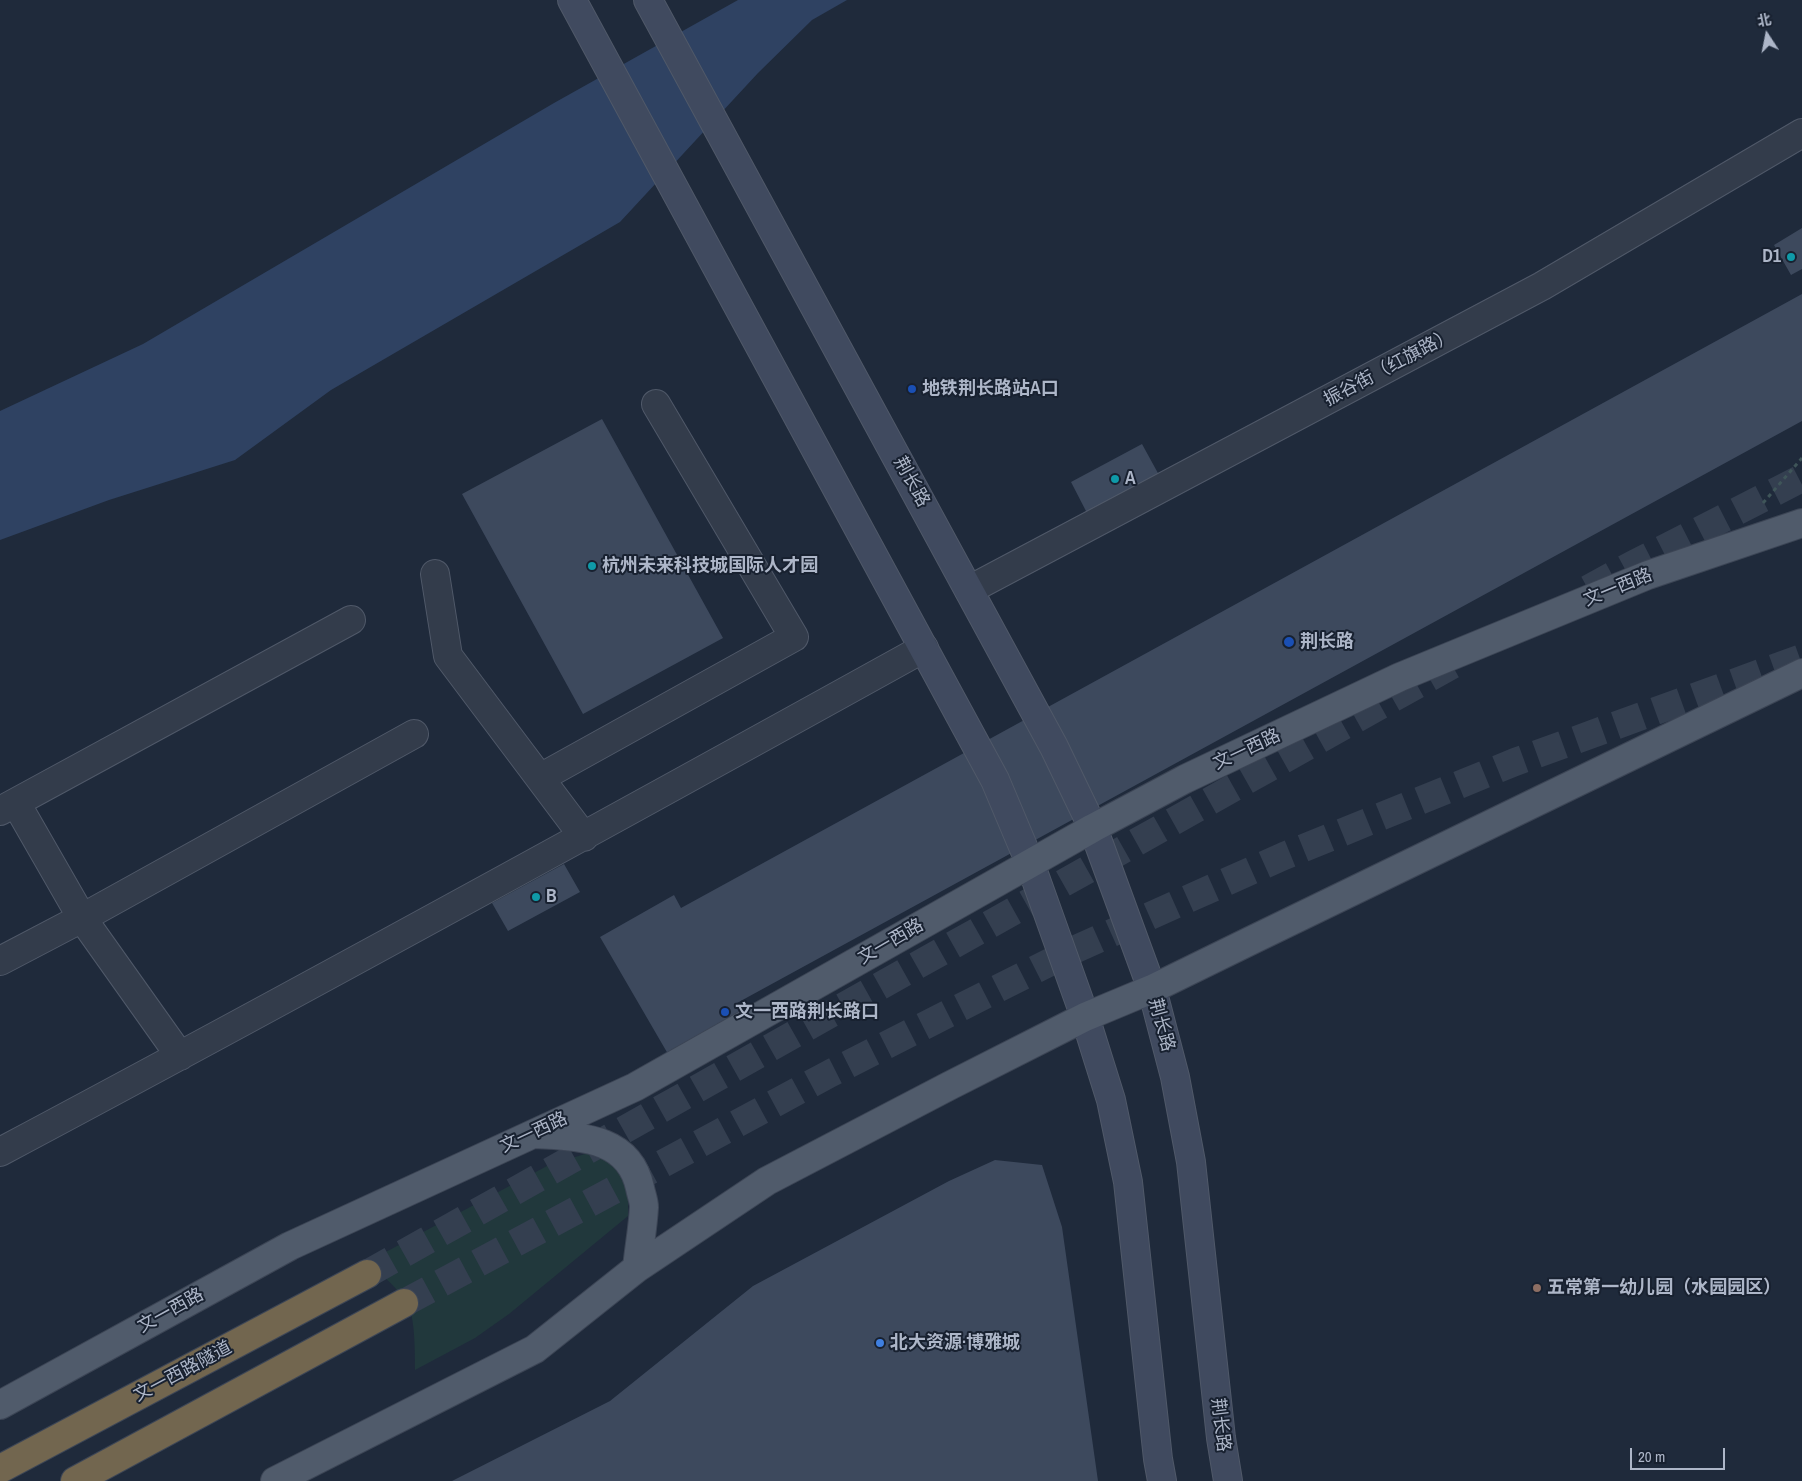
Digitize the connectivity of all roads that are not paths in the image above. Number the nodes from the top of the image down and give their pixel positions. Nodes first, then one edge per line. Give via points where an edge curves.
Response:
1 (648, 0) edge
2 (578, 10) edge
3 (1802, 133) edge
4 (656, 404) dead end
5 (1802, 524) edge
6 (435, 574) dead end
7 (969, 590) junction
8 (351, 620) dead end
9 (924, 648) junction
10 (1802, 673) edge
11 (414, 734) dead end
12 (540, 778) junction
13 (8, 807) edge
14 (1093, 828) junction
15 (584, 837) junction
16 (1030, 863) junction
17 (82, 918) junction
18 (0, 961) edge
19 (1152, 988) junction
20 (1085, 1017) junction
21 (180, 1056) junction
22 (532, 1134) junction
23 (0, 1152) edge
24 (637, 1268) junction
25 (367, 1274) tunnel mouth
26 (404, 1303) tunnel mouth
27 (0, 1405) edge
28 (0, 1469) edge
29 (74, 1481) edge
30 (275, 1481) edge
31 (1162, 1481) edge
32 (1228, 1481) edge

1 - 7 main road, 荆长路
2 - 9 main road
3 - 7 street, 振谷街（红旗路） via 1542,286
4 - 12 street via 794,637
5 - 14 main road, 文一西路 via 1648,575 1400,677 1185,779
6 - 12 street via 448,656
7 - 14 main road, 荆长路 via 1054,747
8 - 13 street
9 - 15 street
9 - 16 main road via 995,780
10 - 19 main road
11 - 17 street
12 - 15 street
13 - 17 street
14 - 16 main road, 文一西路
14 - 19 main road, 荆长路
15 - 21 street
16 - 20 main road
16 - 22 main road, 文一西路 via 635,1087
17 - 18 street
17 - 21 street
19 - 20 main road
19 - 32 main road, 荆长路 via 1175,1077 1191,1162
20 - 24 main road via 767,1181
20 - 31 main road via 1111,1100 1128,1182
21 - 23 street
22 - 24 main road via 579,1137 610,1146 627,1158 638,1176 644,1205
22 - 27 main road, 文一西路 via 290,1246
24 - 30 main road via 535,1349
25 - 28 highway, 文一西路隧道
26 - 29 highway

